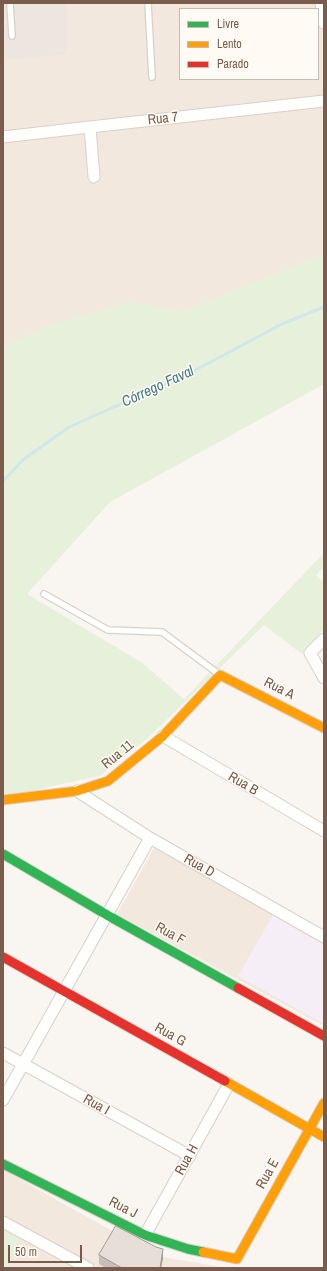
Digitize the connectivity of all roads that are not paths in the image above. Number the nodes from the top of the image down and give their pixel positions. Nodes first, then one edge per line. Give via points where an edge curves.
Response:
1 (10, 3) edge
2 (148, 3) edge
3 (321, 3) edge
4 (324, 23) edge
5 (12, 36) dead end
6 (152, 77) dead end
7 (324, 101) edge
8 (90, 126) junction
9 (3, 138) edge
10 (94, 177) dead end
11 (44, 594) dead end
12 (324, 639) edge
13 (220, 675) junction
14 (324, 678) edge
15 (324, 728) edge
16 (163, 736) junction
17 (77, 791) junction
18 (3, 800) edge
19 (324, 831) edge
20 (150, 838) junction
21 (3, 854) edge
22 (107, 915) junction
23 (324, 936) edge
24 (3, 957) edge
25 (64, 991) junction
26 (324, 1036) edge
27 (3, 1053) edge
28 (23, 1065) junction
29 (230, 1084) junction
30 (3, 1100) edge
31 (324, 1103) edge
32 (310, 1129) junction
33 (324, 1137) edge
34 (190, 1156) junction
35 (3, 1164) edge
36 (3, 1222) edge
37 (145, 1235) junction
38 (237, 1259) joint
39 (88, 1268) edge

1 - 5 lane
2 - 6 lane
3 - 4 street
7 - 8 street, Rua 7
8 - 9 street, Rua 7
8 - 10 street
11 - 13 lane via 108,630 162,632
12 - 14 street via 310,653
13 - 15 street, Rua A
13 - 16 street, Rua 11
16 - 17 street, Rua 11 via 108,781
16 - 19 street, Rua B
17 - 18 street, Rua 11
17 - 20 street, Rua D
20 - 22 street
20 - 23 street, Rua D
21 - 22 street, Rua F
22 - 25 street
22 - 26 street, Rua F
24 - 25 street, Rua G
25 - 28 street
25 - 29 street, Rua G
27 - 28 street, Rua I
28 - 30 street
28 - 34 street, Rua I
29 - 32 street, Rua G
29 - 34 street, Rua H
31 - 32 street, Rua E
32 - 33 street, Rua G
32 - 38 street, Rua E
34 - 37 street, Rua H
35 - 37 street, Rua J
36 - 39 street
37 - 38 street, Rua J via 188,1249

